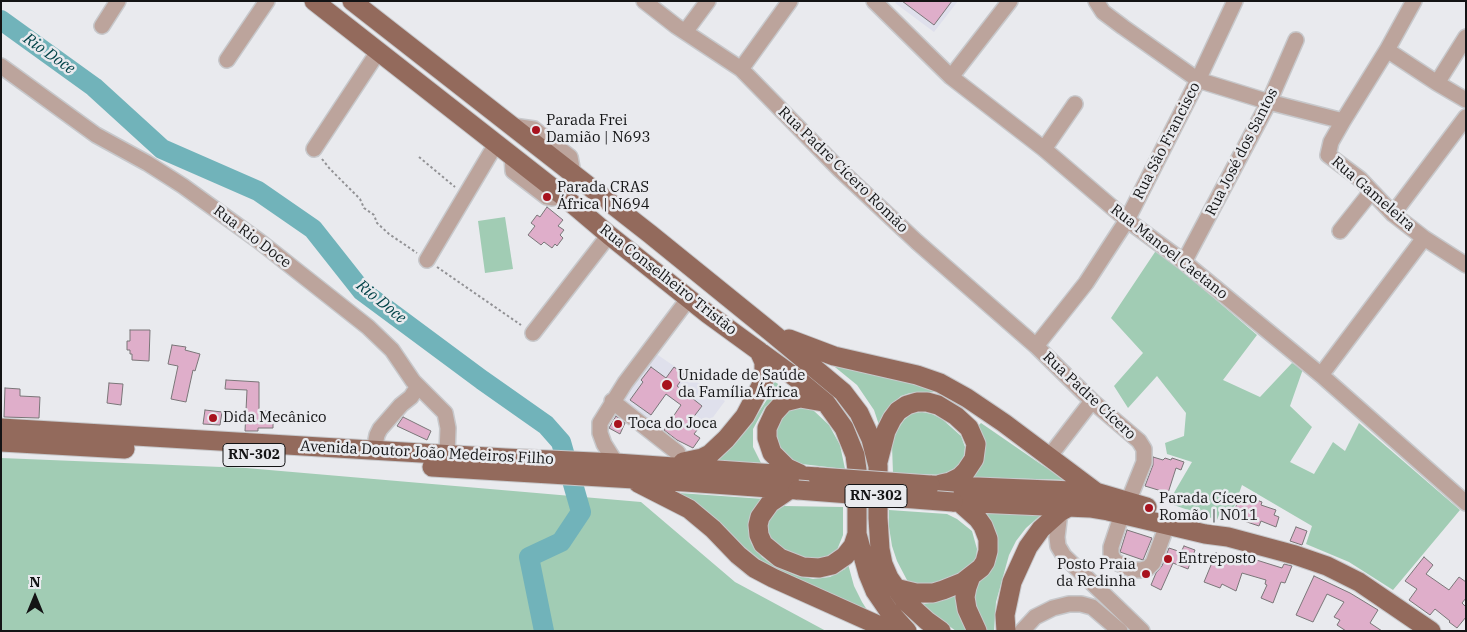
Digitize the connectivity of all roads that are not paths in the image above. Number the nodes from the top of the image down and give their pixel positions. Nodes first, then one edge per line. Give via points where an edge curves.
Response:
1 (118, 1) edge
2 (267, 1) edge
3 (314, 1) edge
4 (352, 1) edge
5 (644, 1) edge
6 (708, 1) edge
7 (790, 1) edge
8 (874, 1) edge
9 (1010, 1) edge
10 (1235, 1) edge
11 (1414, 1) edge
12 (1102, 5) edge
13 (102, 26) dead end
14 (686, 32) junction
15 (1466, 37) edge
16 (1296, 40) dead end
17 (1387, 50) junction
18 (378, 52) junction
19 (227, 60) dead end
20 (1, 66) edge
21 (740, 69) junction
22 (951, 77) junction
23 (1198, 80) junction
24 (1437, 83) junction
25 (1466, 100) edge
26 (1269, 102) junction
27 (1075, 104) dead end
28 (1466, 116) edge
29 (1343, 121) junction
30 (496, 144) junction
31 (1044, 148) junction
32 (314, 149) road end
33 (1371, 192) junction
34 (1394, 214) junction
35 (1127, 220) junction
36 (1340, 231) dead end
37 (609, 235) junction
38 (1424, 238) junction
39 (427, 260) road end
40 (1184, 262) junction
41 (1466, 265) edge
42 (689, 298) junction
43 (772, 332) junction
44 (533, 333) road end
45 (1036, 346) junction
46 (759, 352) junction
47 (1321, 376) junction
48 (418, 386) junction
49 (612, 401) junction
50 (1092, 401) junction
51 (826, 403) junction
52 (1, 428) edge
53 (1, 442) edge
54 (374, 450) junction
55 (678, 453) dead end
56 (447, 454) junction
57 (1049, 457) junction
58 (509, 465) junction
59 (878, 466) junction
60 (611, 468) junction
61 (633, 472) junction
62 (802, 483) junction
63 (932, 485) junction
64 (1092, 492) junction
65 (957, 502) junction
66 (1466, 503) edge
67 (1125, 508) junction
68 (1066, 509) junction
69 (1167, 525) junction
70 (857, 534) junction
71 (1228, 537) junction
72 (971, 576) junction
73 (895, 588) junction
74 (891, 631) edge
75 (907, 631) edge
76 (941, 631) edge
77 (977, 631) edge
78 (1006, 631) edge
79 (1022, 631) edge
80 (1120, 631) edge
81 (1142, 631) edge
82 (1430, 631) edge

1 - 13 street
2 - 19 street
3 - 18 main road, Rua Conselheiro Tristão
4 - 43 main road, Rua Conselheiro Tristão
5 - 14 street, Rua Padre Cícero Romão
6 - 14 street
7 - 21 street
8 - 22 street, Rua Manoel Caetano
9 - 22 street
10 - 23 street, Rua São Francisco
11 - 17 street, Rua Gameleira
12 - 23 street via 1124,28
14 - 21 street, Rua Padre Cícero Romão
15 - 24 street
16 - 26 street, Rua José dos Santos
17 - 24 street
17 - 29 street, Rua Gameleira
18 - 30 main road, Rua Conselheiro Tristão
18 - 32 street
20 - 48 street, Rua Rio Doce via 96,135 183,186 259,241 383,341
21 - 45 street, Rua Padre Cícero Romão via 847,177
22 - 31 street, Rua Manoel Caetano
23 - 26 street
23 - 35 street, Rua São Francisco
24 - 25 street
26 - 29 street
26 - 40 street, Rua José dos Santos
27 - 31 street
28 - 34 street
29 - 33 street, Rua Gameleira via 1331,142 1328,156 1360,179
30 - 37 main road, Rua Conselheiro Tristão
30 - 39 street
31 - 35 street, Rua Manoel Caetano
33 - 34 street, Rua Gameleira
33 - 36 street
34 - 38 street, Rua Gameleira
35 - 40 street, Rua Manoel Caetano
35 - 45 street, Rua São Francisco via 1086,283
37 - 42 main road, Rua Conselheiro Tristão
37 - 44 street
38 - 41 street, Rua Gameleira
38 - 47 street
40 - 47 street, Rua Manoel Caetano
42 - 46 main road, Rua Conselheiro Tristão
42 - 49 street
43 - 57 main road via 834,356 940,383 967,398
43 - 59 main road, Rua Conselheiro Tristão via 852,403 868,429
45 - 50 street, Rua Padre Cícero
46 - 51 main road, Rua Conselheiro Tristão
46 - 61 main road via 764,362 764,380 745,416 716,449 692,461
47 - 66 street, Rua Manoel Caetano
48 - 54 street via 380,429
48 - 56 street, Rua Rio Doce via 445,414
49 - 55 street
49 - 60 street via 600,423
50 - 57 street
50 - 67 street, Rua Padre Cícero via 1144,449 1144,462
51 - 62 main road via 800,398 784,402 767,428 772,453
51 - 70 main road, Rua Conselheiro Tristão via 844,428 855,455
52 - 54 main road, Avenida Doutor João Medeiros Filho / RN-302
53 - 58 main road, Avenida Doutor João Medeiros Filho / RN-302 via 296,458
54 - 56 main road, Avenida Doutor João Medeiros Filho / RN-302
56 - 58 main road, Avenida Doutor João Medeiros Filho / RN-302
57 - 64 main road
58 - 60 main road, Avenida Doutor João Medeiros Filho / RN-302
59 - 63 main road via 892,418 907,405 917,402 938,405 969,428 976,444 970,465 960,477
59 - 73 main road, Rua Conselheiro Tristão via 880,549 883,564
60 - 61 main road, Avenida Doutor João Medeiros Filho / RN-302
61 - 62 main road, Avenida Doutor João Medeiros Filho / RN-302 via 685,482
61 - 62 main road, Avenida Doutor João Medeiros Filho / RN-302 via 703,469
61 - 74 main road via 650,488 689,509 754,568
62 - 63 main road, RN-302, bridge
62 - 65 main road, RN-302, bridge
62 - 70 main road via 770,504 760,517 759,535 763,544 780,558 803,567 819,568 832,565 845,556
63 - 64 main road, RN-302
64 - 67 main road, RN-302
65 - 68 main road, RN-302
65 - 72 main road via 978,519 988,540 985,562
67 - 68 main road, RN-302
67 - 69 main road, RN-302
67 - 69 street via 1111,554 1118,563 1133,570 1153,564
67 - 71 main road, RN-302 via 1208,526
68 - 78 main road via 1041,529 1020,563 1007,600
68 - 81 street via 1057,537 1064,556
69 - 71 main road, RN-302
70 - 75 main road, Rua Conselheiro Tristão via 875,591
71 - 82 main road, RN-302 via 1327,566 1359,582
72 - 73 main road via 954,587 932,593 912,593
72 - 77 main road via 966,587 966,609
73 - 76 main road, Rua Conselheiro Tristão via 913,610
79 - 80 street via 1035,617 1069,604 1092,607

